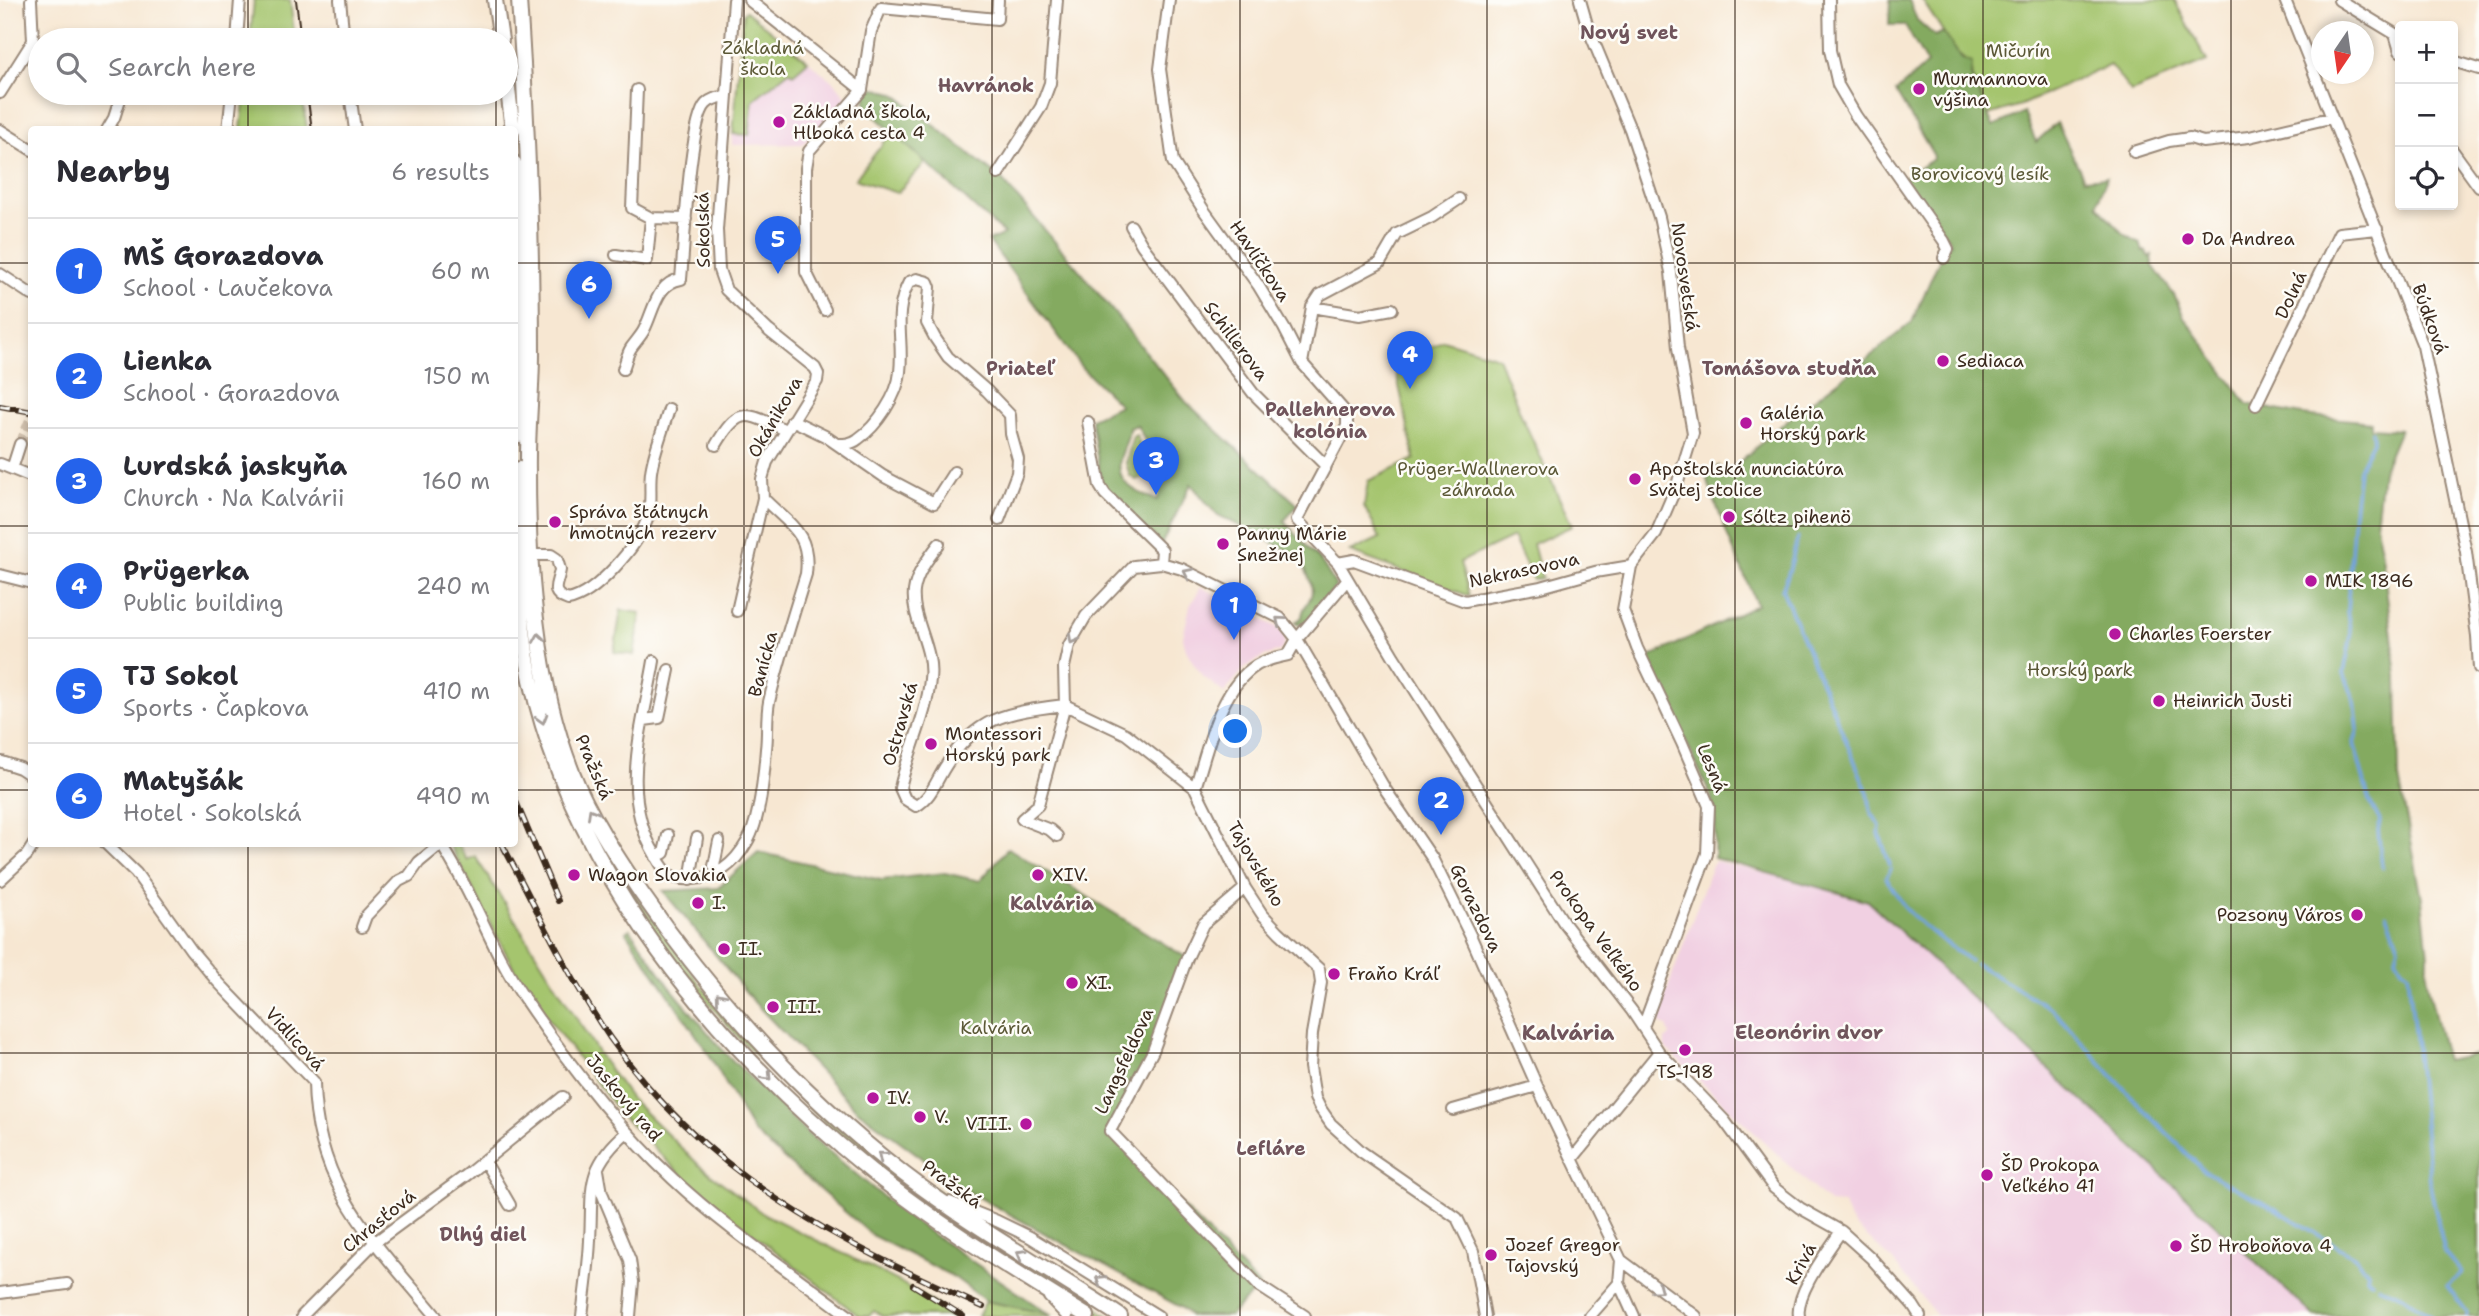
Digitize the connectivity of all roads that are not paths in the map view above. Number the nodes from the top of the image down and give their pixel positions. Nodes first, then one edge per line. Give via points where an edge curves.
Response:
1 (31, 0) edge
2 (240, 0) edge
3 (340, 0) edge
4 (495, 0) edge
5 (519, 0) edge
6 (734, 0) edge
7 (749, 0) edge
8 (998, 0) edge
9 (1056, 0) edge
10 (1169, 0) edge
11 (1580, 0) edge
12 (1829, 0) edge
13 (2285, 0) edge
14 (2339, 0) edge
15 (34, 28) edge
16 (238, 28) edge
17 (343, 28) edge
18 (499, 28) edge
19 (2395, 34) edge
20 (28, 53) edge
21 (2458, 63) edge
22 (2479, 69) edge
23 (637, 90) dead end
24 (862, 90) junction
25 (0, 93) edge
26 (726, 97) junction
27 (118, 105) edge
28 (231, 105) edge
29 (352, 105) edge
30 (510, 105) edge
31 (2330, 118) junction
32 (109, 126) edge
33 (228, 126) edge
34 (355, 126) edge
35 (512, 126) edge
36 (0, 130) edge
37 (28, 148) edge
38 (2134, 152) dead end
39 (2458, 158) edge
40 (998, 174) dead end
41 (2479, 187) edge
42 (1459, 200) dead end
43 (651, 218) junction
44 (686, 219) junction
45 (1131, 226) dead end
46 (2377, 229) junction
47 (616, 255) dead end
48 (1944, 258) dead end
49 (0, 274) edge
50 (518, 276) edge
51 (28, 292) edge
52 (1312, 307) junction
53 (1392, 309) dead end
54 (825, 310) dead end
55 (779, 339) joint
56 (1302, 363) junction
57 (623, 369) dead end
58 (2256, 405) dead end
59 (669, 409) dead end
60 (1088, 422) dead end
61 (789, 425) junction
62 (20, 444) tunnel mouth
63 (837, 444) junction
64 (716, 445) dead end
65 (0, 464) edge
66 (1326, 466) junction
67 (12, 469) junction
68 (954, 472) dead end
69 (28, 475) edge
70 (518, 487) edge
71 (763, 498) junction
72 (999, 520) dead end
73 (1297, 520) joint
74 (939, 544) dead end
75 (518, 547) edge
76 (531, 555) junction
77 (1161, 563) junction
78 (1338, 563) junction
79 (1631, 566) junction
80 (0, 575) edge
81 (1347, 580) junction
82 (28, 582) edge
83 (737, 611) dead end
84 (1297, 639) junction
85 (654, 661) dead end
86 (2479, 668) edge
87 (669, 670) dead end
88 (1065, 705) junction
89 (644, 720) junction
90 (2, 762) dead end
91 (28, 773) edge
92 (1195, 788) junction
93 (668, 835) dead end
94 (1057, 836) dead end
95 (697, 838) dead end
96 (719, 841) dead end
97 (32, 847) edge
98 (109, 847) edge
99 (437, 847) edge
100 (443, 847) edge
101 (656, 857) junction
102 (717, 873) junction
103 (0, 880) edge
104 (690, 880) junction
105 (1245, 888) junction
106 (362, 928) dead end
107 (1643, 1027) junction
108 (1659, 1052) junction
109 (1537, 1086) junction
110 (563, 1097) dead end
111 (1453, 1110) dead end
112 (627, 1132) junction
113 (1573, 1158) junction
114 (484, 1160) junction
115 (597, 1167) junction
116 (936, 1197) junction
117 (510, 1205) dead end
118 (1841, 1231) junction
119 (374, 1243) junction
120 (1621, 1260) junction
121 (1619, 1283) junction
122 (67, 1284) dead end
123 (1040, 1287) junction
124 (0, 1293) edge
125 (302, 1316) edge
126 (436, 1316) edge
127 (582, 1316) edge
128 (629, 1316) edge
129 (849, 1316) edge
130 (1067, 1316) edge
131 (1087, 1316) edge
132 (1120, 1316) edge
133 (1158, 1316) edge
134 (1306, 1316) edge
135 (1485, 1316) edge
136 (1590, 1316) edge
137 (1634, 1316) edge
138 (1696, 1316) edge
139 (1799, 1316) edge
140 (1920, 1316) edge

1 - 15 street
2 - 16 street
3 - 17 street
4 - 18 main road
5 - 76 main road, Pražská via 531,222 527,469
6 - 26 street, Sokolská
7 - 24 street
8 - 24 street via 997,19 881,8 871,31
9 - 40 street via 1051,83
10 - 56 street, Havlíčkova via 1160,69 1173,162 1258,285
11 - 79 street, Novosvetská via 1660,217 1693,433 1656,534
12 - 48 street via 1830,50 1838,85 1944,241 1948,249
13 - 31 street, Búdková
14 - 19 street
20 - 25 street
21 - 22 street
23 - 43 street via 632,208
24 - 54 street via 808,151 806,272
26 - 44 street, Sokolská via 706,104 700,113
26 - 55 street, Sokolská via 717,230 719,270 726,290
27 - 32 street
28 - 33 street
29 - 34 street
30 - 35 main road
31 - 38 street via 2249,137 2203,142 2190,138
31 - 46 street, Búdková
36 - 37 street
39 - 41 street
42 - 52 street via 1397,234 1380,263 1320,295
43 - 44 street, Sokolská
43 - 47 street via 647,260
44 - 57 street, Sokolská via 681,279 663,289
45 - 66 street, Schillerova via 1253,393
46 - 58 street, Dolná via 2339,233
46 - 86 street, Búdková via 2429,366 2466,552
49 - 51 street
50 -> 70 main road, Pražská
52 - 53 street via 1360,315
52 - 56 street
55 - 61 street, Okánikova via 818,374
56 - 66 street, Havlíčkova via 1347,414 1346,426
59 - 76 street via 652,469 646,521 622,559 585,592 568,600 556,590 557,559
60 - 77 street via 1100,486 1162,550
61 - 63 street
61 - 64 street via 739,416
61 - 71 street, Okánikova via 764,468
62 - 67 street
63 - 68 street via 934,503
63 - 72 street via 856,441 891,397 901,369 898,326 902,296 909,282 922,279 930,287 927,323 935,338 948,357 1010,415 1017,473
65 - 67 street
66 - 73 street, Havlíčkova
67 - 69 street
71 - 83 street, Okánikova
71 - 102 street, Banícka via 802,537 806,574 769,704 752,830 739,853
73 - 78 street, Prokopa Veľkého
74 - 88 street, Ostravská via 914,590 932,662 927,700 900,788 905,799 916,806 926,800 957,748 990,721 1015,711
75 -> 123 main road, Pražská via 531,679 551,754 615,883 670,965 718,1024 841,1146 895,1190
116 -> 76 main road, Pražská via 854,1133 764,1047 697,970 626,871 580,789 561,741 539,642
84 -> 77 street, Gorazdova via 1280,618
77 -> 88 street via 1134,566 1082,622 1065,655
78 - 79 street, Nekrasovova via 1354,560 1465,601
78 - 81 street, Prokopa Veľkého
79 - 107 street, Lesná via 1623,610 1709,806 1707,854
80 - 82 street
81 - 84 street
81 - 107 street, Prokopa Veľkého via 1564,923
84 - 92 street via 1287,655 1256,666 1231,691
84 - 109 street, Gorazdova via 1385,789 1432,858
85 - 89 street
87 - 89 street via 659,718
88 - 92 street, Tajovského via 1126,734
88 - 94 street via 1038,805 1023,819
89 - 101 street via 635,794 642,827
90 - 91 street
92 - 105 street, Tajovského
93 - 101 street via 664,853
95 - 104 street
96 - 102 street
97 - 103 street
98 - 119 street, Vidlicová via 136,873 218,982 314,1082 314,1112 334,1177
99 - 106 street via 366,916
100 - 112 street, Jaskový rad via 523,997
101 - 104 street via 666,872 678,880
102 - 104 street, Banícka
105 - 134 street, Langsfeldova via 1203,924 1153,1051 1110,1131 1259,1286
105 - 135 street, Tajovského via 1262,914 1319,970 1310,1067 1320,1108 1362,1152 1457,1218 1473,1251
107 - 108 street, Prokopa Veľkého
108 - 113 street
108 - 118 street, Prokopa Veľkého via 1724,1120 1774,1188
109 - 111 street
109 - 113 street, Gorazdova
110 - 114 street, Chrasťová
112 - 115 street
112 - 129 street, Jaskový rad via 690,1194
113 - 120 street, Gorazdova
114 - 117 street
114 - 119 street, Chrasťová
115 - 127 street via 590,1193 591,1238
115 - 128 street via 602,1193 633,1272
132 -> 116 main road, Pražská
133 -> 116 street via 1030,1237
118 - 139 street, Krivá via 1811,1275
118 - 140 street, Prokopa Veľkého via 1871,1258
119 - 125 street, Chrasťová
119 - 126 street, Vidlicová
120 - 121 street
120 -> 138 street
121 - 136 street
121 - 137 street
122 - 124 street
123 - 130 street
123 - 131 main road, Pražská

